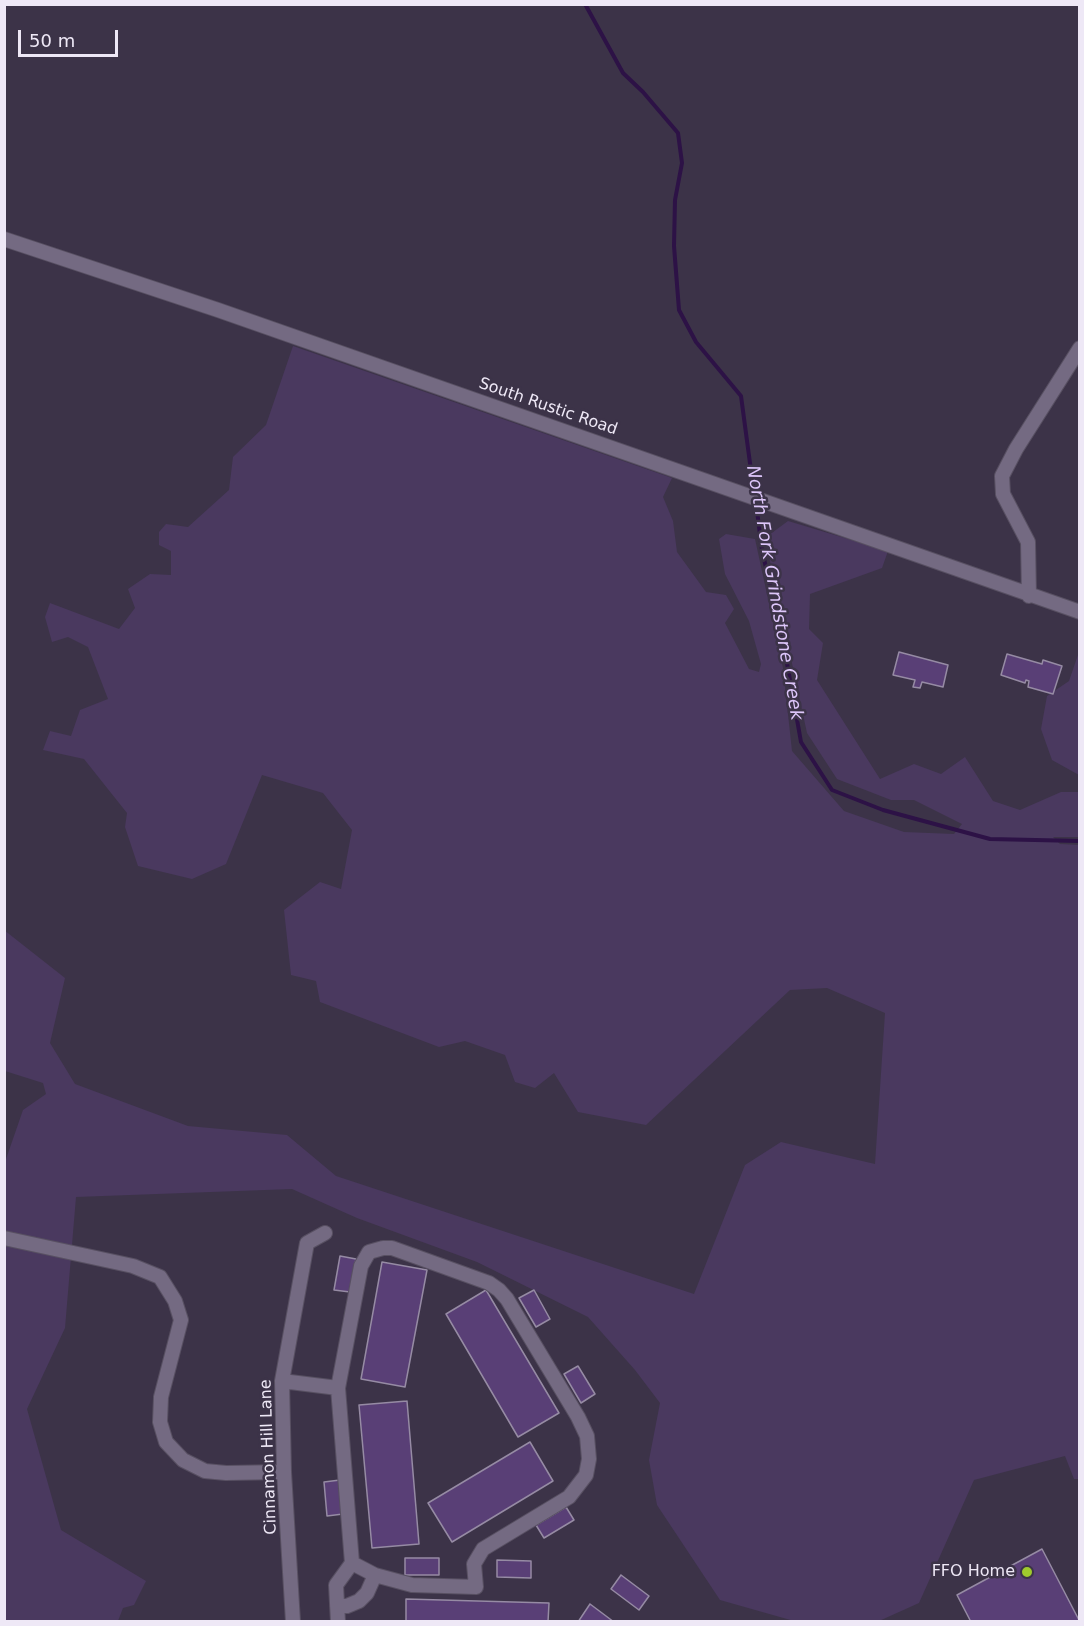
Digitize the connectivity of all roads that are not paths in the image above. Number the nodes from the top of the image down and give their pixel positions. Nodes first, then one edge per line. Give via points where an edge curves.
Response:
1 (4, 239) edge
2 (1080, 348) edge
3 (1029, 596) junction
4 (1080, 612) edge
5 (325, 1233) dead end
6 (4, 1238) edge
7 (282, 1381) junction
8 (338, 1388) junction
9 (284, 1472) junction
10 (352, 1563) junction
11 (375, 1575) junction
12 (337, 1606) junction
13 (293, 1622) edge
14 (338, 1622) edge

1 - 3 street, South Rustic Road via 207,306
2 - 3 street via 1002,476 1003,494 1028,542
3 - 4 street, South Rustic Road
5 - 7 street, Cinnamon Hill Lane via 307,1243
6 - 9 street via 134,1266 160,1277 175,1300 181,1320 161,1397 160,1422 166,1442 183,1460 205,1471
7 - 8 street
7 - 9 street, Cinnamon Hill Lane
8 - 10 street
8 - 11 street via 361,1266 369,1252 392,1248 499,1290 587,1436 586,1475 569,1497 483,1549 474,1564 476,1587 412,1585
9 - 13 street, Cinnamon Hill Lane
10 - 11 street
10 - 12 street via 336,1585
11 - 12 street via 367,1593 358,1601
12 - 14 street

